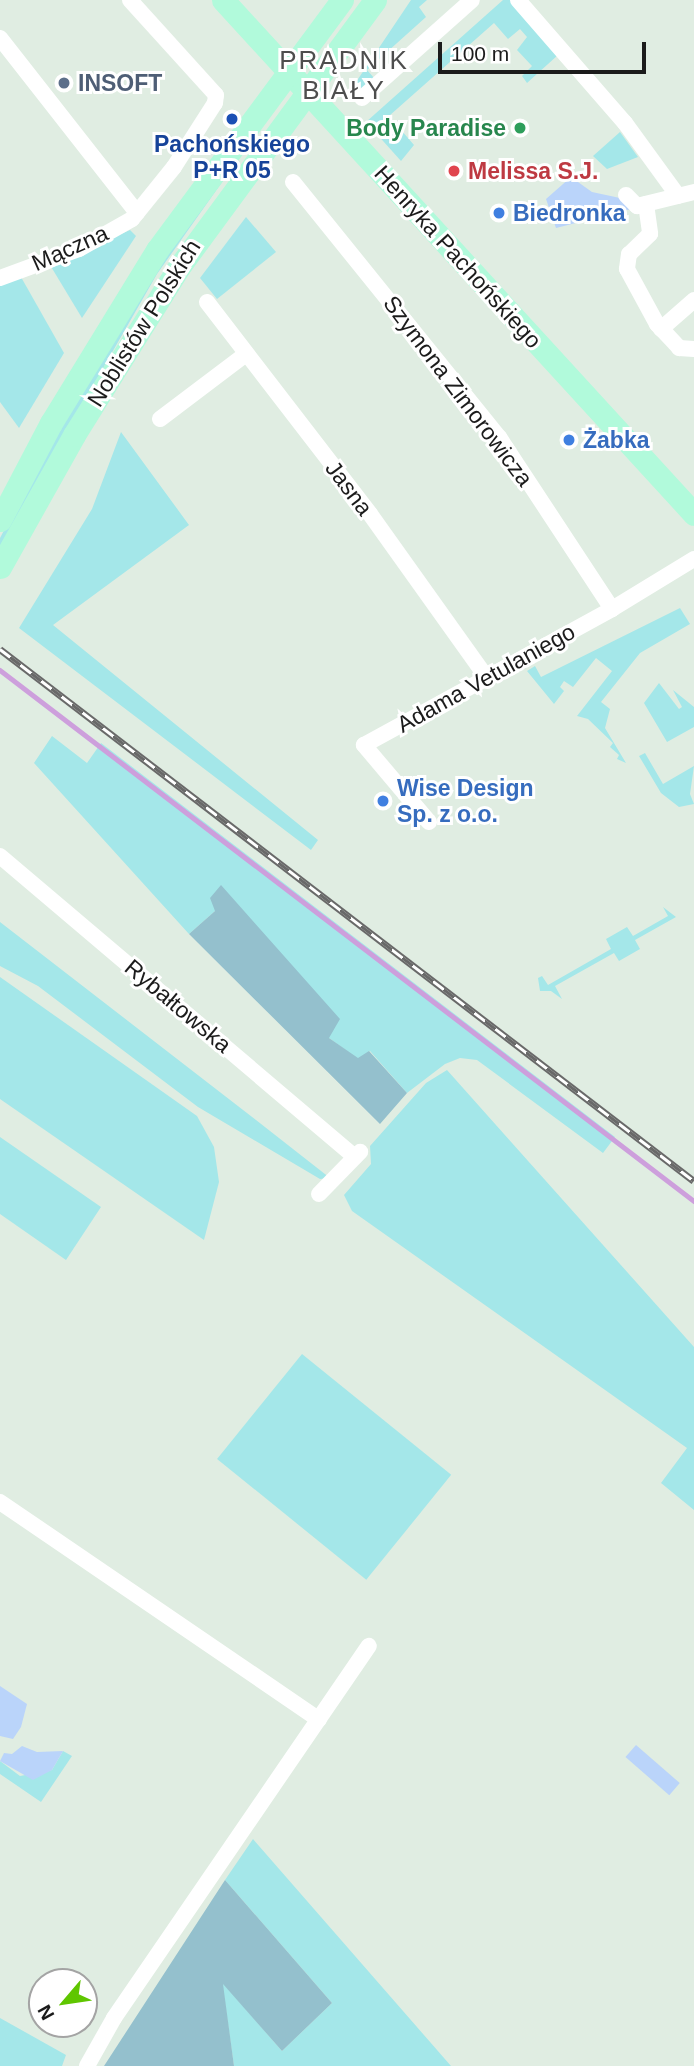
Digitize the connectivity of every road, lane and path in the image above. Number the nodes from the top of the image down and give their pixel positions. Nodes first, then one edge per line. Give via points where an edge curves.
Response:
1 (130, 0) edge
2 (223, 0) edge
3 (342, 0) edge
4 (375, 0) edge
5 (472, 0) edge
6 (519, 0) edge
7 (0, 38) edge
8 (290, 73) junction
9 (309, 92) junction
10 (362, 98) dead end
11 (293, 182) dead end
12 (626, 195) dead end
13 (689, 198) edge
14 (646, 204) junction
15 (137, 213) junction
16 (0, 278) edge
17 (694, 300) edge
18 (207, 302) dead end
19 (661, 329) junction
20 (693, 346) edge
21 (246, 354) junction
22 (160, 419) dead end
23 (694, 514) edge
24 (0, 520) edge
25 (694, 559) edge
26 (0, 568) edge
27 (612, 609) junction
28 (487, 678) junction
29 (429, 822) dead end
30 (0, 856) edge
31 (319, 1194) dead end
32 (0, 1502) edge
33 (369, 1646) dead end
34 (319, 1720) junction
35 (87, 2066) edge

1 - 15 street, Mączna via 216,96 174,167
2 - 8 main road, Henryka Pachońskiego
3 - 8 main road, Noblistów Polskich
4 - 9 main road, Noblistów Polskich
5 - 10 street
6 - 13 street
7 - 15 street
8 - 9 main road, Henryka Pachońskiego
8 - 24 main road, Noblistów Polskich via 157,250 51,423
9 - 23 main road, Henryka Pachońskiego
9 - 26 main road, Noblistów Polskich via 179,267 74,435
11 - 27 street, Szymona Zimorowicza via 499,437
12 - 14 street via 637,206
13 - 14 street
14 - 19 street via 649,235 629,254 626,265
15 - 16 street, Mączna via 79,249
17 - 19 street
18 - 21 street, Jasna
19 - 20 street via 679,348
21 - 22 street
21 - 28 street, Jasna via 370,514
25 - 27 street, Adama Vetulaniego
27 - 28 street, Adama Vetulaniego
28 - 29 street, Adama Vetulaniego via 364,745
30 - 31 street, Rybałtowska via 358,1155
32 - 34 street
33 - 34 street
34 - 35 street via 114,2018

